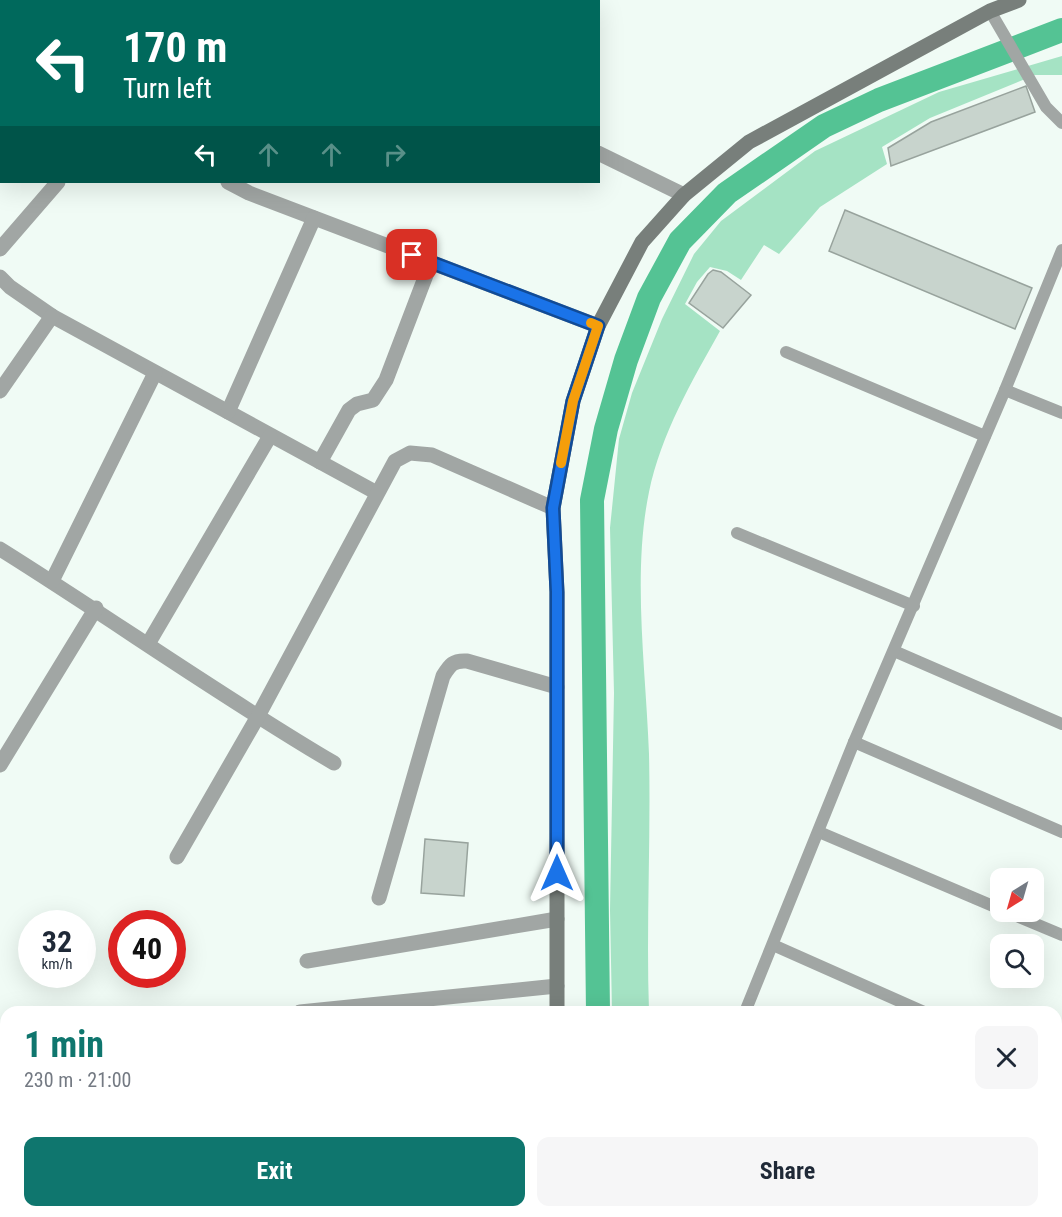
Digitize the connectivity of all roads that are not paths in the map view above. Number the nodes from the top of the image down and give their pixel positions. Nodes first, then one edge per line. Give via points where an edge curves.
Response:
1 (978, 0) edge
2 (1019, 0) edge
3 (990, 11) junction
4 (1062, 123) edge
5 (600, 154) edge
6 (57, 183) edge
7 (230, 183) edge
8 (684, 195) junction
9 (314, 218) junction
10 (0, 249) edge
11 (1062, 250) edge
12 (431, 262) junction
13 (0, 277) edge
14 (52, 316) junction
15 (598, 326) junction
16 (786, 352) dead end
17 (155, 373) junction
18 (1005, 390) junction
19 (0, 391) edge
20 (228, 412) junction
21 (1062, 413) edge
22 (270, 436) junction
23 (985, 436) junction
24 (320, 462) junction
25 (377, 493) junction
26 (553, 508) junction
27 (737, 533) dead end
28 (0, 549) edge
29 (52, 581) junction
30 (914, 606) junction
31 (96, 608) junction
32 (148, 644) junction
33 (894, 651) junction
34 (557, 687) junction
35 (257, 718) junction
36 (1061, 721) edge
37 (854, 742) junction
38 (334, 763) dead end
39 (0, 765) edge
40 (819, 832) junction
41 (1062, 832) edge
42 (177, 857) dead end
43 (379, 898) dead end
44 (990, 905) edge
45 (557, 919) junction
46 (1031, 922) edge
47 (1062, 935) edge
48 (773, 945) junction
49 (307, 961) dead end
50 (557, 986) junction
51 (359, 1006) edge
52 (557, 1006) edge
53 (748, 1006) edge
54 (910, 1006) edge

1 - 3 street
2 - 3 street
3 - 4 lane via 1046,107
3 - 8 street via 749,142
5 - 8 street
6 - 10 street
7 - 9 street
8 - 15 street via 642,242
9 - 12 street
9 - 20 street
11 - 18 lane
12 - 15 street
12 - 24 street via 386,380 373,400 349,410
13 - 14 street
14 - 17 street
14 - 19 street
15 - 26 street via 573,401
16 - 23 lane
17 - 20 street
17 - 29 street
18 - 21 lane
18 - 23 lane
20 - 22 street
22 - 24 street
22 - 32 street
23 - 30 lane
24 - 25 street
25 - 26 street via 395,460 410,453 432,456
25 - 35 street
26 - 34 street
27 - 30 lane
28 - 29 street
29 - 31 street
30 - 33 lane
31 - 32 street
31 - 39 street
32 - 35 street
33 - 36 lane
33 - 37 lane
34 - 43 street via 467,662 457,660 450,665 443,676
34 - 45 street
35 - 38 street
35 - 42 street
37 - 40 lane
37 - 41 lane
40 - 44 lane
40 - 48 lane
45 - 49 street
45 - 50 street
46 - 47 lane
48 - 53 lane
48 - 54 lane
50 - 51 street
50 - 52 street

